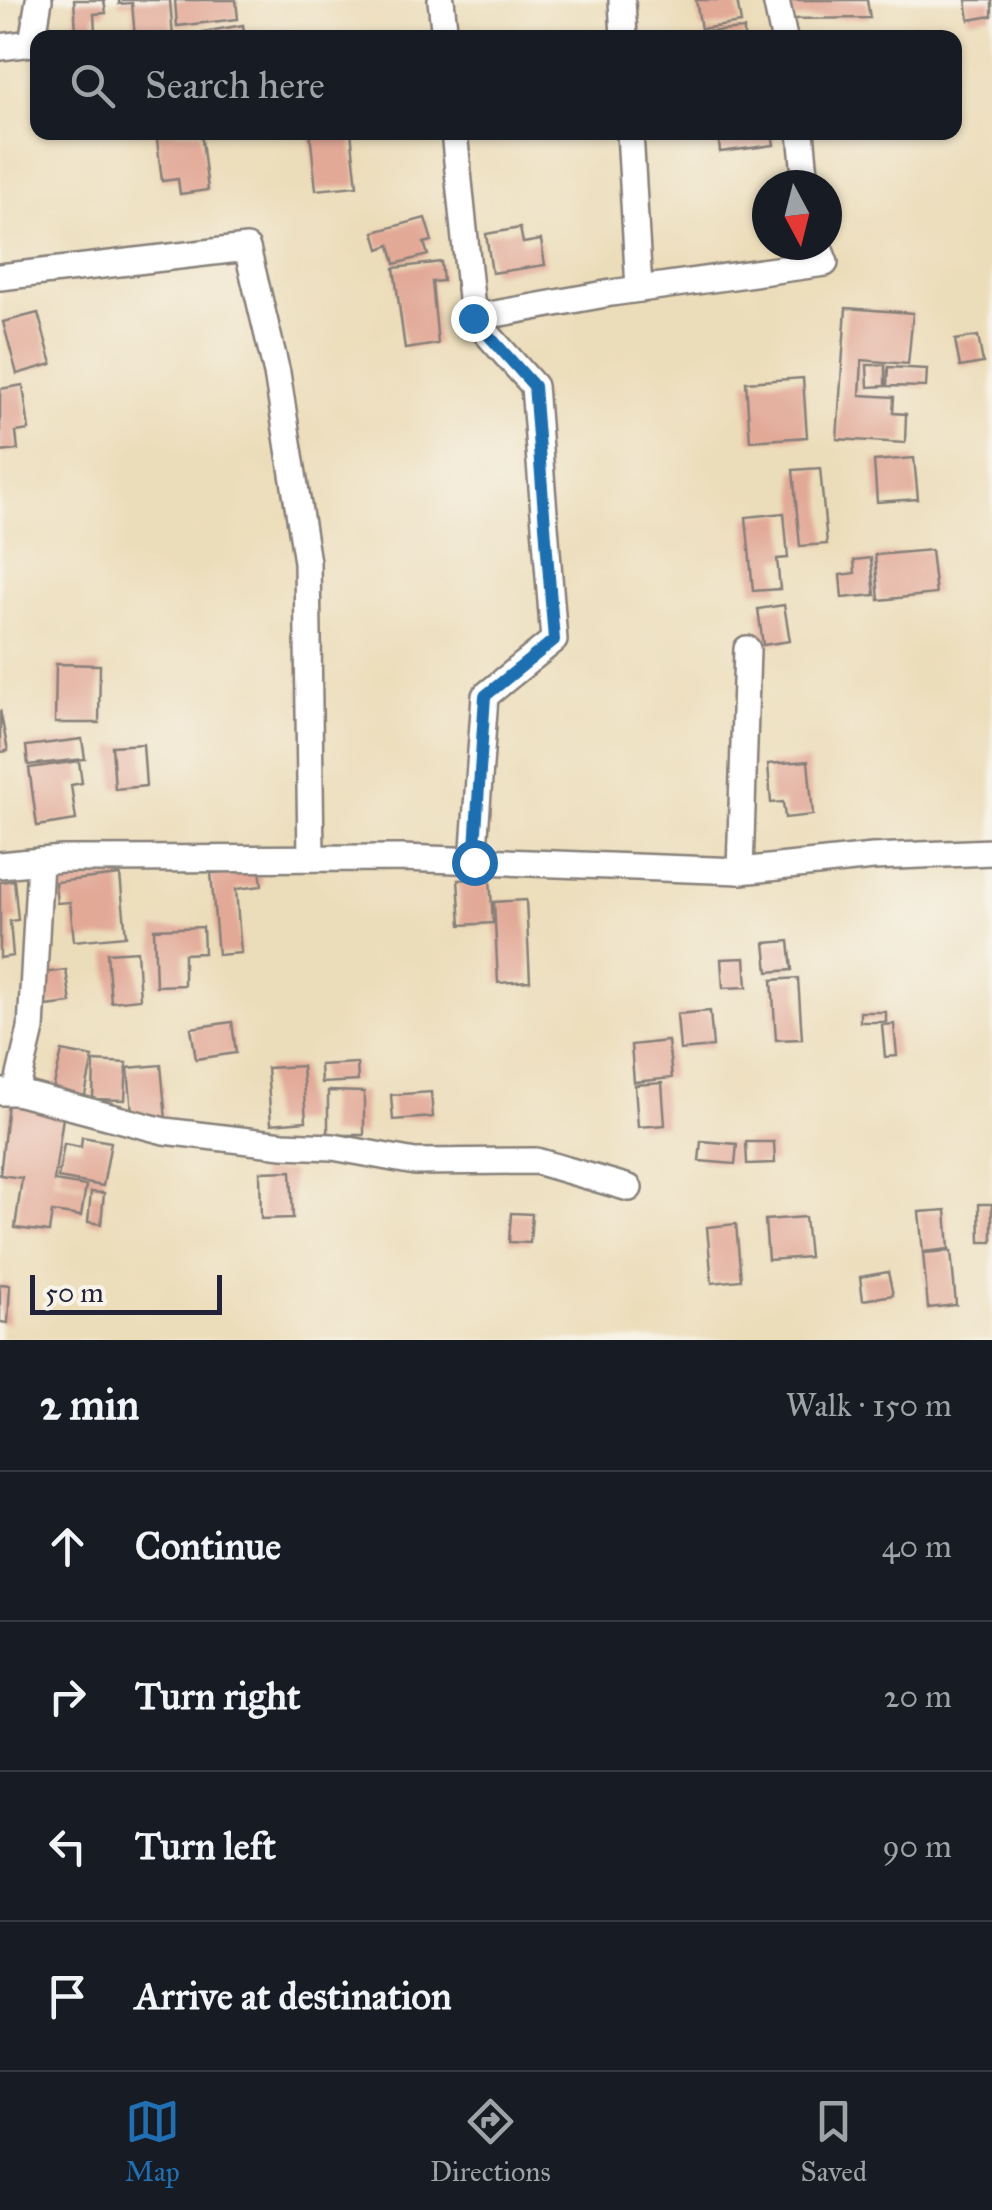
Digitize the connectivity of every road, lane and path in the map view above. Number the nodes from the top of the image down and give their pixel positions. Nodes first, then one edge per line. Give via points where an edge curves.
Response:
1 (40, 0) edge
2 (441, 0) edge
3 (622, 0) edge
4 (776, 0) edge
5 (34, 30) edge
6 (444, 30) edge
7 (624, 30) edge
8 (782, 30) edge
9 (30, 43) edge
10 (0, 47) edge
11 (455, 140) edge
12 (630, 140) edge
13 (802, 140) edge
14 (805, 170) edge
15 (824, 260) edge
16 (0, 277) edge
17 (639, 289) junction
18 (473, 318) junction
19 (747, 648) dead end
20 (992, 852) edge
21 (311, 858) junction
22 (40, 861) junction
23 (474, 862) junction
24 (0, 865) edge
25 (740, 871) junction
26 (8, 1092) edge
27 (629, 1188) dead end

1 - 5 street
2 - 6 street
3 - 7 street
4 - 8 street
9 - 10 street
11 - 18 street
12 - 17 street
13 - 14 street
15 - 17 street
16 - 21 street via 247,248 277,373 307,562
17 - 18 street
18 - 23 street via 534,386 554,640 485,696
19 - 25 street
20 - 25 street
21 - 22 street
21 - 23 street
22 - 24 street
22 - 26 street via 30,1030
23 - 25 street
26 - 27 street via 164,1131 415,1162 536,1161

